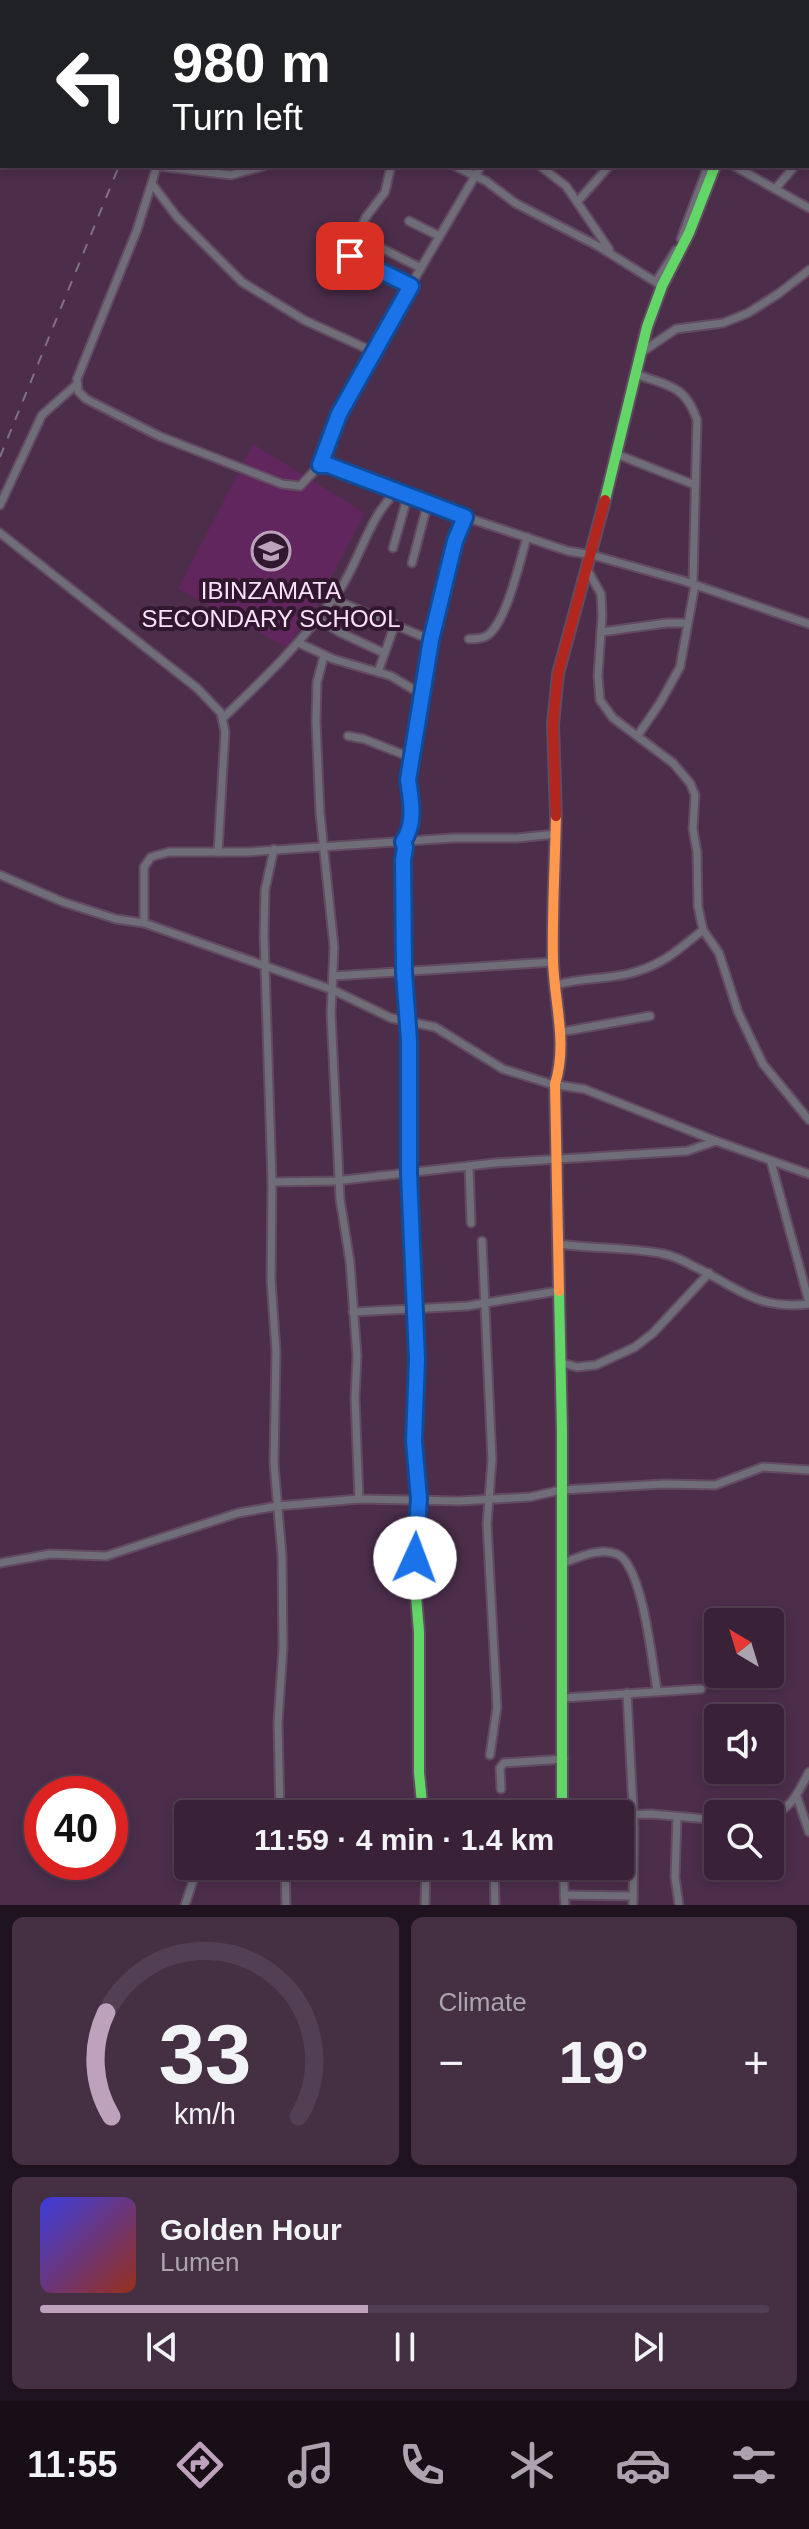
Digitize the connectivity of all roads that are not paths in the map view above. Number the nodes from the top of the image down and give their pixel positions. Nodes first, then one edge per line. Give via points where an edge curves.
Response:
1 (156, 168) edge
2 (173, 168) edge
3 (257, 168) edge
4 (391, 168) edge
5 (458, 168) edge
6 (480, 168) edge
7 (543, 168) edge
8 (607, 168) edge
9 (707, 168) edge
10 (714, 168) edge
11 (737, 168) edge
12 (754, 168) edge
13 (793, 168) edge
14 (749, 175) junction
15 (474, 177) junction
16 (152, 184) junction
17 (775, 189) junction
18 (578, 201) junction
19 (809, 208) edge
20 (409, 221) dead end
21 (361, 227) junction
22 (439, 236) junction
23 (612, 254) junction
24 (421, 268) junction
25 (809, 270) edge
26 (659, 284) junction
27 (411, 286) junction
28 (372, 351) junction
29 (641, 353) junction
30 (636, 374) junction
31 (77, 384) junction
32 (616, 454) junction
33 (320, 465) junction
34 (695, 485) junction
35 (397, 491) junction
36 (408, 495) junction
37 (428, 502) junction
38 (0, 505) edge
39 (465, 517) junction
40 (402, 520) junction
41 (422, 526) junction
42 (0, 533) edge
43 (527, 537) junction
44 (393, 548) dead end
45 (592, 555) junction
46 (412, 563) dead end
47 (588, 571) junction
48 (694, 584) junction
49 (333, 599) junction
50 (319, 619) junction
51 (687, 623) junction
52 (395, 624) junction
53 (809, 624) edge
54 (601, 632) junction
55 (469, 639) dead end
56 (431, 640) junction
57 (299, 643) junction
58 (384, 653) junction
59 (324, 656) junction
60 (378, 672) junction
61 (421, 694) junction
62 (224, 717) junction
63 (638, 735) junction
64 (348, 736) dead end
65 (412, 758) junction
66 (556, 834) junction
67 (403, 842) junction
68 (324, 846) junction
69 (274, 849) junction
70 (218, 852) junction
71 (0, 875) edge
72 (144, 923) junction
73 (703, 930) junction
74 (553, 962) junction
75 (266, 967) junction
76 (404, 972) junction
77 (334, 976) junction
78 (556, 985) junction
79 (333, 990) junction
80 (650, 1016) dead end
81 (408, 1020) junction
82 (561, 1032) junction
83 (555, 1084) junction
84 (809, 1120) edge
85 (716, 1141) junction
86 (557, 1159) junction
87 (771, 1162) junction
88 (469, 1166) junction
89 (409, 1173) junction
90 (809, 1174) edge
91 (341, 1180) junction
92 (272, 1182) junction
93 (471, 1223) dead end
94 (482, 1241) dead end
95 (558, 1244) junction
96 (709, 1273) junction
97 (558, 1291) junction
98 (485, 1303) junction
99 (809, 1303) edge
100 (416, 1308) junction
101 (353, 1312) junction
102 (559, 1362) junction
103 (809, 1470) edge
104 (561, 1490) junction
105 (359, 1499) junction
106 (419, 1499) junction
107 (489, 1499) junction
108 (278, 1506) junction
109 (0, 1563) edge
110 (563, 1563) junction
111 (701, 1689) dead end
112 (657, 1690) junction
113 (627, 1693) junction
114 (562, 1698) junction
115 (490, 1755) dead end
116 (564, 1759) junction
117 (809, 1772) edge
118 (501, 1789) dead end
119 (797, 1797) junction
120 (280, 1800) edge
121 (422, 1800) edge
122 (563, 1800) edge
123 (631, 1800) edge
124 (784, 1810) edge
125 (634, 1814) edge
126 (677, 1818) junction
127 (704, 1819) edge
128 (809, 1832) edge
129 (193, 1880) edge
130 (285, 1880) edge
131 (426, 1880) edge
132 (494, 1880) edge
133 (563, 1880) edge
134 (633, 1880) edge
135 (564, 1895) junction
136 (633, 1896) junction
137 (185, 1905) edge
138 (286, 1905) edge
139 (425, 1905) edge
140 (495, 1905) edge
141 (565, 1905) edge
142 (633, 1905) edge
143 (679, 1905) edge

1 - 16 street
2 - 3 street via 231,175
4 - 21 street via 385,192
5 - 15 street
6 - 15 street
7 - 18 street
8 - 18 street
9 - 26 street
10 - 26 street via 689,233
11 - 14 street
12 - 14 street
13 - 17 street
14 - 17 street
15 - 22 street
15 - 23 street
16 - 28 street via 242,282 304,320
16 - 31 street
17 - 19 street
18 - 23 street
20 - 22 street
21 - 24 street via 375,245
21 - 27 street via 349,255
22 - 24 street
23 - 26 street
24 - 27 street
25 - 29 street via 748,313 723,323 676,329
26 - 29 street
27 - 28 street
28 - 33 street
29 - 30 street
30 - 32 street
30 - 34 street via 680,391 693,406
31 - 33 street via 80,394 92,402 159,436 267,479 300,486
31 - 38 street via 42,415
32 - 34 street
32 - 45 street
33 - 35 street
34 - 48 street
35 - 36 street
35 - 49 street
36 - 37 street
36 - 40 street
37 - 39 street
37 - 41 street
39 - 43 street
39 - 56 street
40 - 41 street
40 - 44 street
41 - 46 street
42 - 62 street via 197,688
43 - 45 street
43 - 55 street via 512,592 494,627 486,636
45 - 47 street
45 - 48 street
47 - 54 street via 601,594
47 - 66 street via 558,674 553,724
48 - 51 street
48 - 53 street
49 - 50 street
49 - 52 street
50 - 57 street
50 - 58 street
51 - 54 street
51 - 63 street via 680,667
52 - 56 street
52 - 58 street
54 - 63 street via 600,700 613,718
56 - 61 street
57 - 59 street
57 - 62 street
58 - 60 street
59 - 60 street
59 - 68 street via 315,692
60 - 61 street
61 - 65 street
62 - 70 street
63 - 73 street via 684,774 695,795 693,829
64 - 65 street
65 - 67 street via 410,822
66 - 67 street
66 - 74 street
67 - 68 street
67 - 76 street
68 - 69 street
68 - 77 street
69 - 70 street
69 - 75 street via 265,890
70 - 72 street via 151,857 144,867
71 - 72 street via 63,902
72 - 75 street
73 - 78 street via 677,952 639,971
73 - 84 street via 719,953 738,1012 763,1064
74 - 76 street
74 - 78 street
75 - 79 street
75 - 92 street
76 - 77 street
76 - 81 street
77 - 79 street
78 - 82 street
79 - 81 street via 391,1018
79 - 91 street
80 - 82 street
81 - 83 street via 435,1027 503,1069
81 - 89 street
82 - 83 street
83 - 85 street via 612,1098
83 - 86 street
85 - 86 street via 687,1151
85 - 87 street
86 - 88 street
86 - 95 street
87 - 90 street
87 - 99 street
88 - 89 street
88 - 93 street
89 - 91 street
89 - 100 street
91 - 92 street
91 - 101 street
92 - 108 street
94 - 98 street
95 - 96 street via 663,1253
95 - 97 street
96 - 99 street via 768,1304
96 - 102 street via 635,1347 596,1365
97 - 98 street
97 - 102 street
98 - 100 street
98 - 107 street
100 - 101 street
100 - 106 street via 414,1441
101 - 105 street
102 - 104 street
103 - 104 street via 763,1467 719,1485
104 - 107 street
104 - 110 street
105 - 106 street
105 - 108 street
106 - 107 street
106 - 121 street via 415,1584
107 - 115 street via 497,1707
108 - 109 street via 238,1513 106,1556 50,1554
108 - 120 street via 283,1648
110 - 112 street via 608,1552 629,1564
110 - 114 street
111 - 112 street
112 - 113 street
113 - 114 street
113 - 123 street
114 - 116 street
116 - 118 street via 504,1763
116 - 122 street
117 - 119 street
119 - 124 street
119 - 128 street
125 - 126 street
126 - 127 street
126 - 143 street
129 - 137 street
130 - 138 street
131 - 139 street
132 - 140 street
133 - 135 street
134 - 136 street
135 - 136 street
135 - 141 street
136 - 142 street

